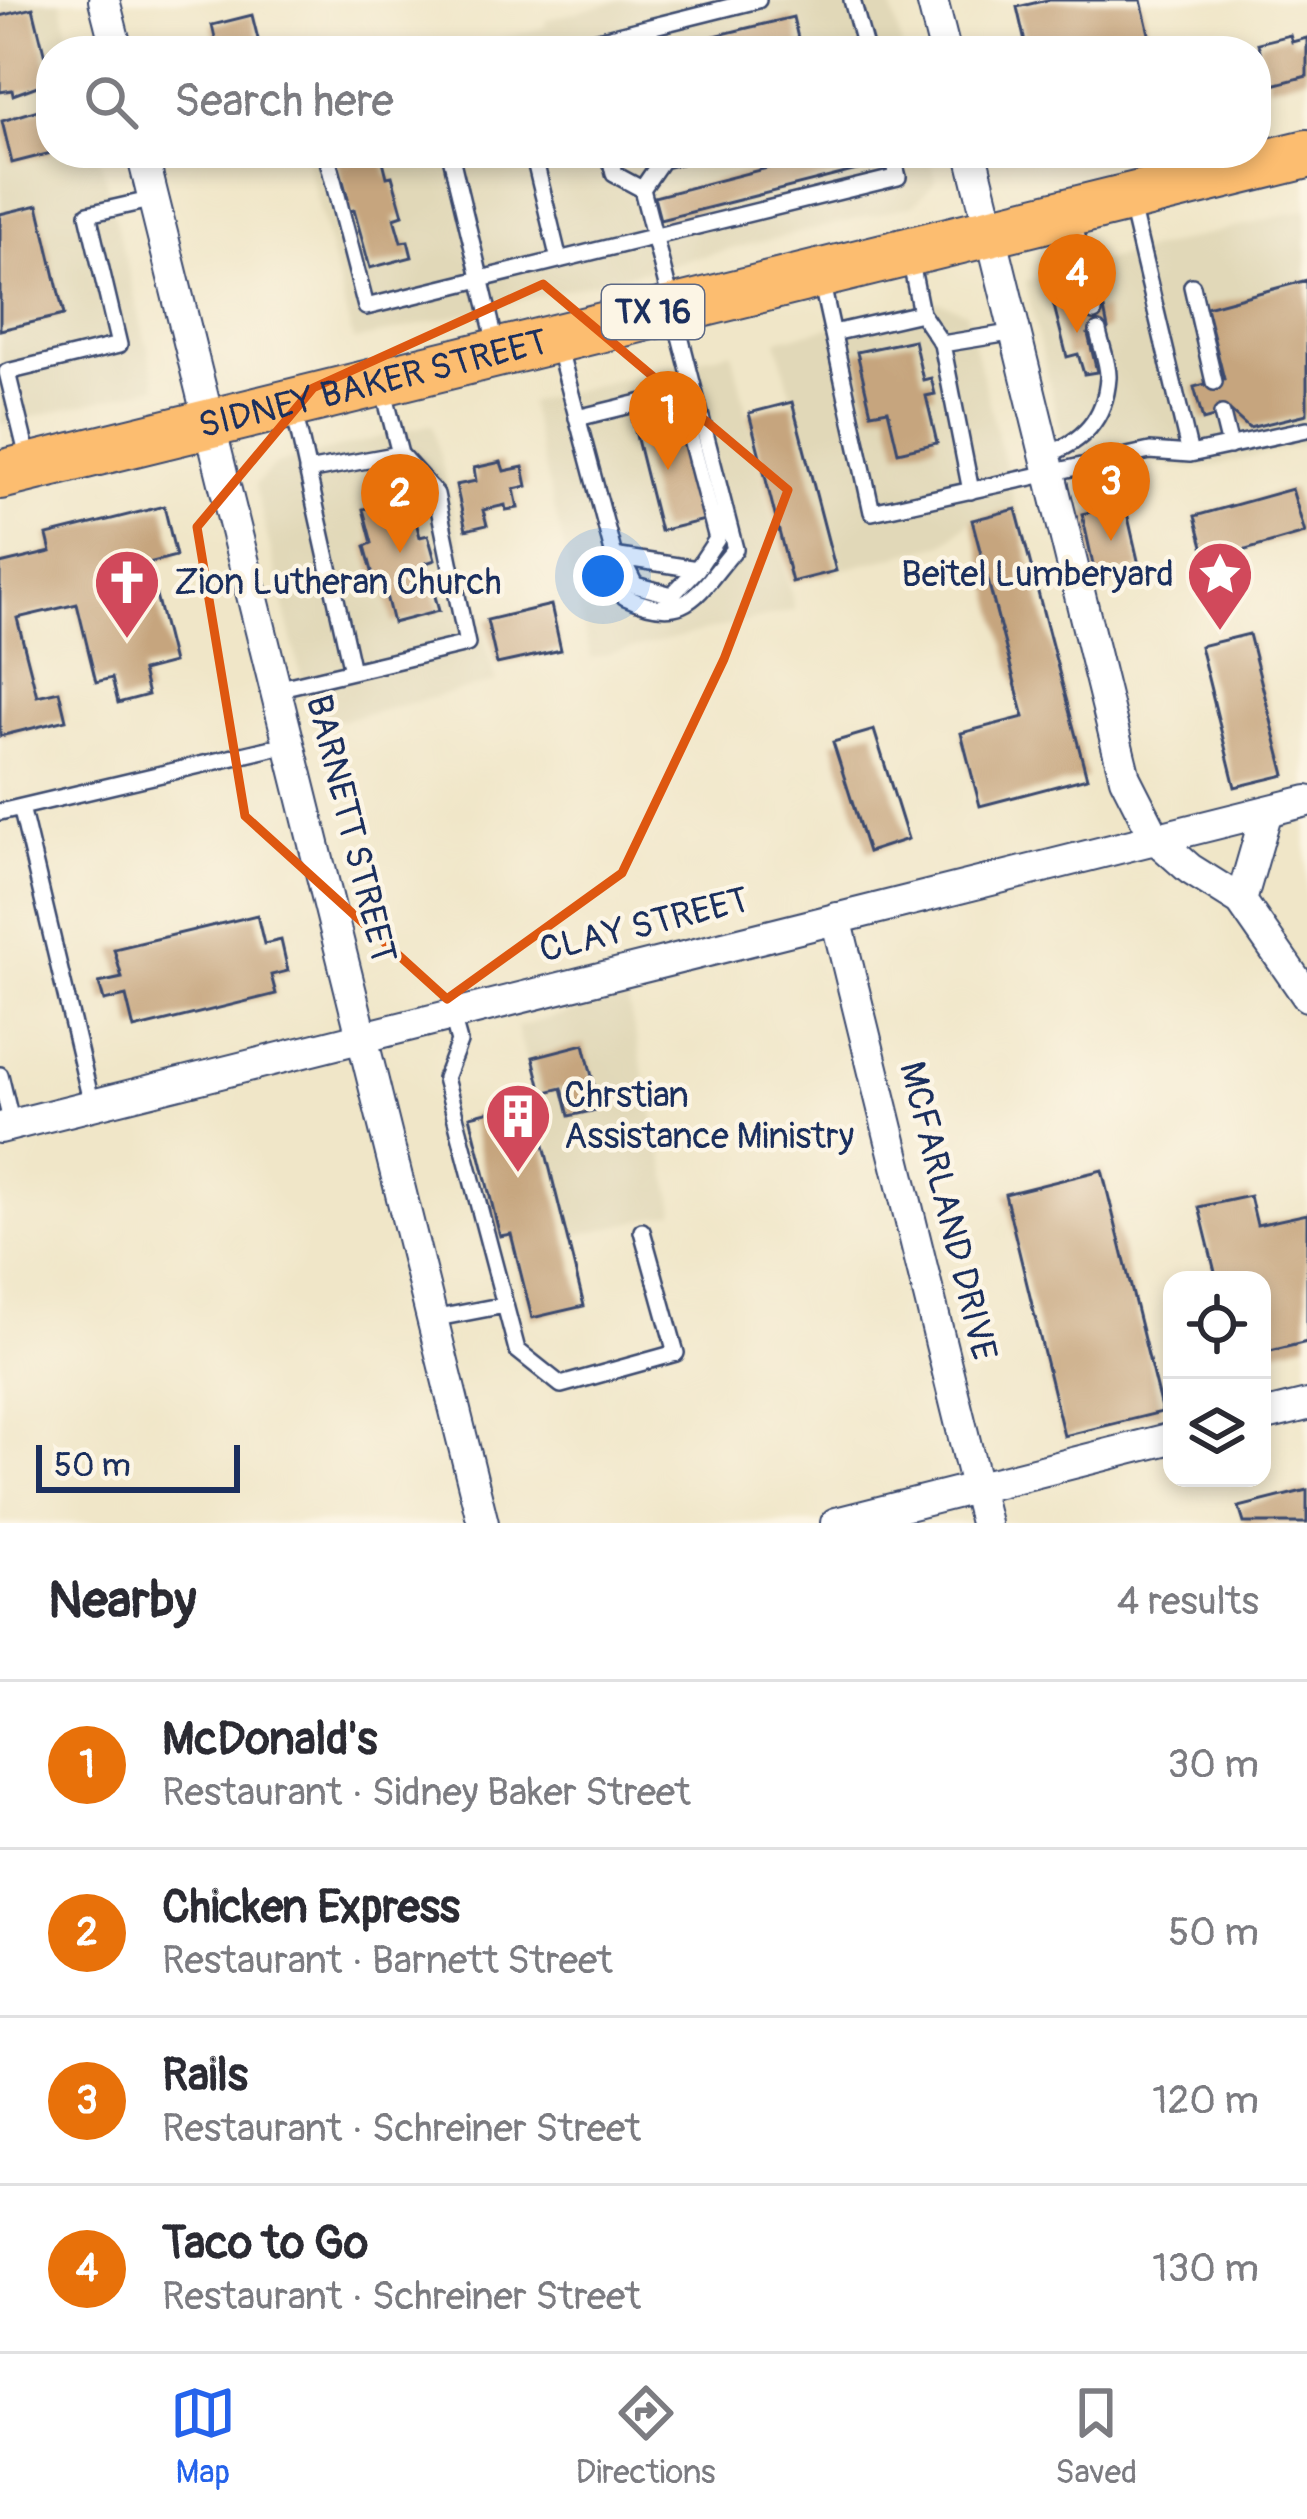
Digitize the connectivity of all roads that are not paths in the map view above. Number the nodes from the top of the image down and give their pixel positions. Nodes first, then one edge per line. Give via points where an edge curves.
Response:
1 (104, 0) edge
2 (758, 0) edge
3 (852, 0) edge
4 (932, 0) edge
5 (630, 32) junction
6 (113, 36) edge
7 (614, 36) edge
8 (631, 36) edge
9 (862, 36) edge
10 (941, 36) edge
11 (1307, 154) edge
12 (1271, 163) edge
13 (146, 168) edge
14 (330, 168) edge
15 (454, 168) edge
16 (536, 168) edge
17 (613, 168) edge
18 (654, 168) edge
19 (896, 168) edge
20 (975, 168) edge
21 (1249, 168) edge
22 (642, 189) junction
23 (1128, 197) junction
24 (154, 199) junction
25 (1072, 210) junction
26 (991, 229) junction
27 (656, 237) junction
28 (908, 250) junction
29 (559, 260) junction
30 (820, 272) junction
31 (481, 279) junction
32 (1192, 286) dead end
33 (675, 307) junction
34 (1094, 312) dead end
35 (921, 313) junction
36 (1016, 332) junction
37 (1098, 332) dead end
38 (832, 333) junction
39 (556, 336) junction
40 (942, 344) junction
41 (498, 350) junction
42 (380, 379) junction
43 (1214, 382) dead end
44 (687, 392) junction
45 (292, 401) junction
46 (1222, 414) dead end
47 (577, 418) junction
48 (209, 421) junction
49 (1307, 429) edge
50 (1230, 446) junction
51 (400, 454) junction
52 (1190, 454) junction
53 (1048, 464) junction
54 (15, 471) edge
55 (308, 471) junction
56 (971, 490) junction
57 (617, 556) junction
58 (697, 569) junction
59 (352, 671) junction
60 (276, 689) junction
61 (290, 744) junction
62 (1307, 801) edge
63 (21, 807) junction
64 (1267, 811) junction
65 (0, 812) edge
66 (1156, 838) junction
67 (1241, 901) junction
68 (836, 918) junction
69 (1307, 996) edge
70 (451, 1013) junction
71 (362, 1035) junction
72 (0, 1075) edge
73 (92, 1105) junction
74 (6, 1127) edge
75 (642, 1231) dead end
76 (505, 1305) junction
77 (432, 1319) junction
78 (1307, 1405) edge
79 (1271, 1414) edge
80 (1163, 1440) edge
81 (975, 1486) junction
82 (484, 1523) edge
83 (836, 1523) edge
84 (985, 1523) edge

1 - 6 street
2 - 5 lane
3 - 9 lane
4 - 10 street
5 - 7 lane
5 - 8 lane
11 - 12 main road, SIDNEY BAKER STREET / TX 16
13 - 24 street, BARNETT STREET
14 - 31 lane via 366,307
15 - 31 lane
16 - 29 lane
17 - 22 lane
18 - 22 lane
19 - 27 lane via 898,176
20 - 26 street
21 - 23 main road, SIDNEY BAKER STREET / TX 16
22 - 27 lane
23 - 25 main road, SIDNEY BAKER STREET / TX 16
23 - 52 lane
24 - 48 street, BARNETT STREET
24 - 54 lane via 88,214 119,346 7,372
25 - 26 main road, SIDNEY BAKER STREET / TX 16
25 - 34 lane
26 - 28 main road, SIDNEY BAKER STREET / TX 16
26 - 36 street
27 - 29 lane
27 - 33 lane
28 - 30 main road, SIDNEY BAKER STREET / TX 16
28 - 35 lane
29 - 31 lane
30 - 33 main road, SIDNEY BAKER STREET / TX 16
30 - 38 lane
31 - 41 lane
32 - 43 lane
33 - 39 main road, SIDNEY BAKER STREET / TX 16
33 - 44 lane
35 - 38 lane
35 - 40 lane
36 - 40 lane
36 - 53 street
37 - 53 lane via 1108,377 1097,414 1078,443
38 - 56 lane via 872,512
39 - 41 main road, SIDNEY BAKER STREET / TX 16
39 - 47 lane
40 - 56 lane
41 - 42 main road, SIDNEY BAKER STREET / TX 16
42 - 45 main road, SIDNEY BAKER STREET / TX 16
42 - 51 lane
44 - 47 lane
44 - 57 lane via 735,549 690,603 655,610 626,597
44 - 58 lane via 717,539
45 - 48 main road, SIDNEY BAKER STREET / TX 16
45 - 55 lane
46 - 50 lane
47 - 57 lane
48 - 54 main road, SIDNEY BAKER STREET / TX 16
48 - 60 street, BARNETT STREET
49 - 50 lane
50 - 52 lane
51 - 55 lane
51 - 59 lane via 436,494 466,644
52 - 53 lane
53 - 56 lane
53 - 66 street via 1124,778
55 - 59 lane
57 - 58 lane
57 - 58 lane via 635,585 672,596
59 - 60 lane
60 - 61 street, BARNETT STREET
61 - 63 lane
61 - 71 street, BARNETT STREET
62 - 64 street, CLAY STREET
63 - 65 lane
63 - 73 lane
64 - 66 street, CLAY STREET
64 - 67 street
66 - 67 street
66 - 68 street, CLAY STREET
67 - 69 street
68 - 70 street, CLAY STREET
68 - 81 street, MCFARLAND DRIVE
70 - 71 street, CLAY STREET
70 - 76 lane via 458,1042 445,1078
71 - 73 street, CLAY STREET
71 - 77 street, BARNETT STREET
72 - 74 lane
73 - 74 street, CLAY STREET
75 - 76 lane via 676,1353 561,1384 517,1350
76 - 77 lane
77 - 82 street, BARNETT STREET
78 - 79 street
80 - 81 street
81 - 83 street
81 - 84 street, MCFARLAND DRIVE

